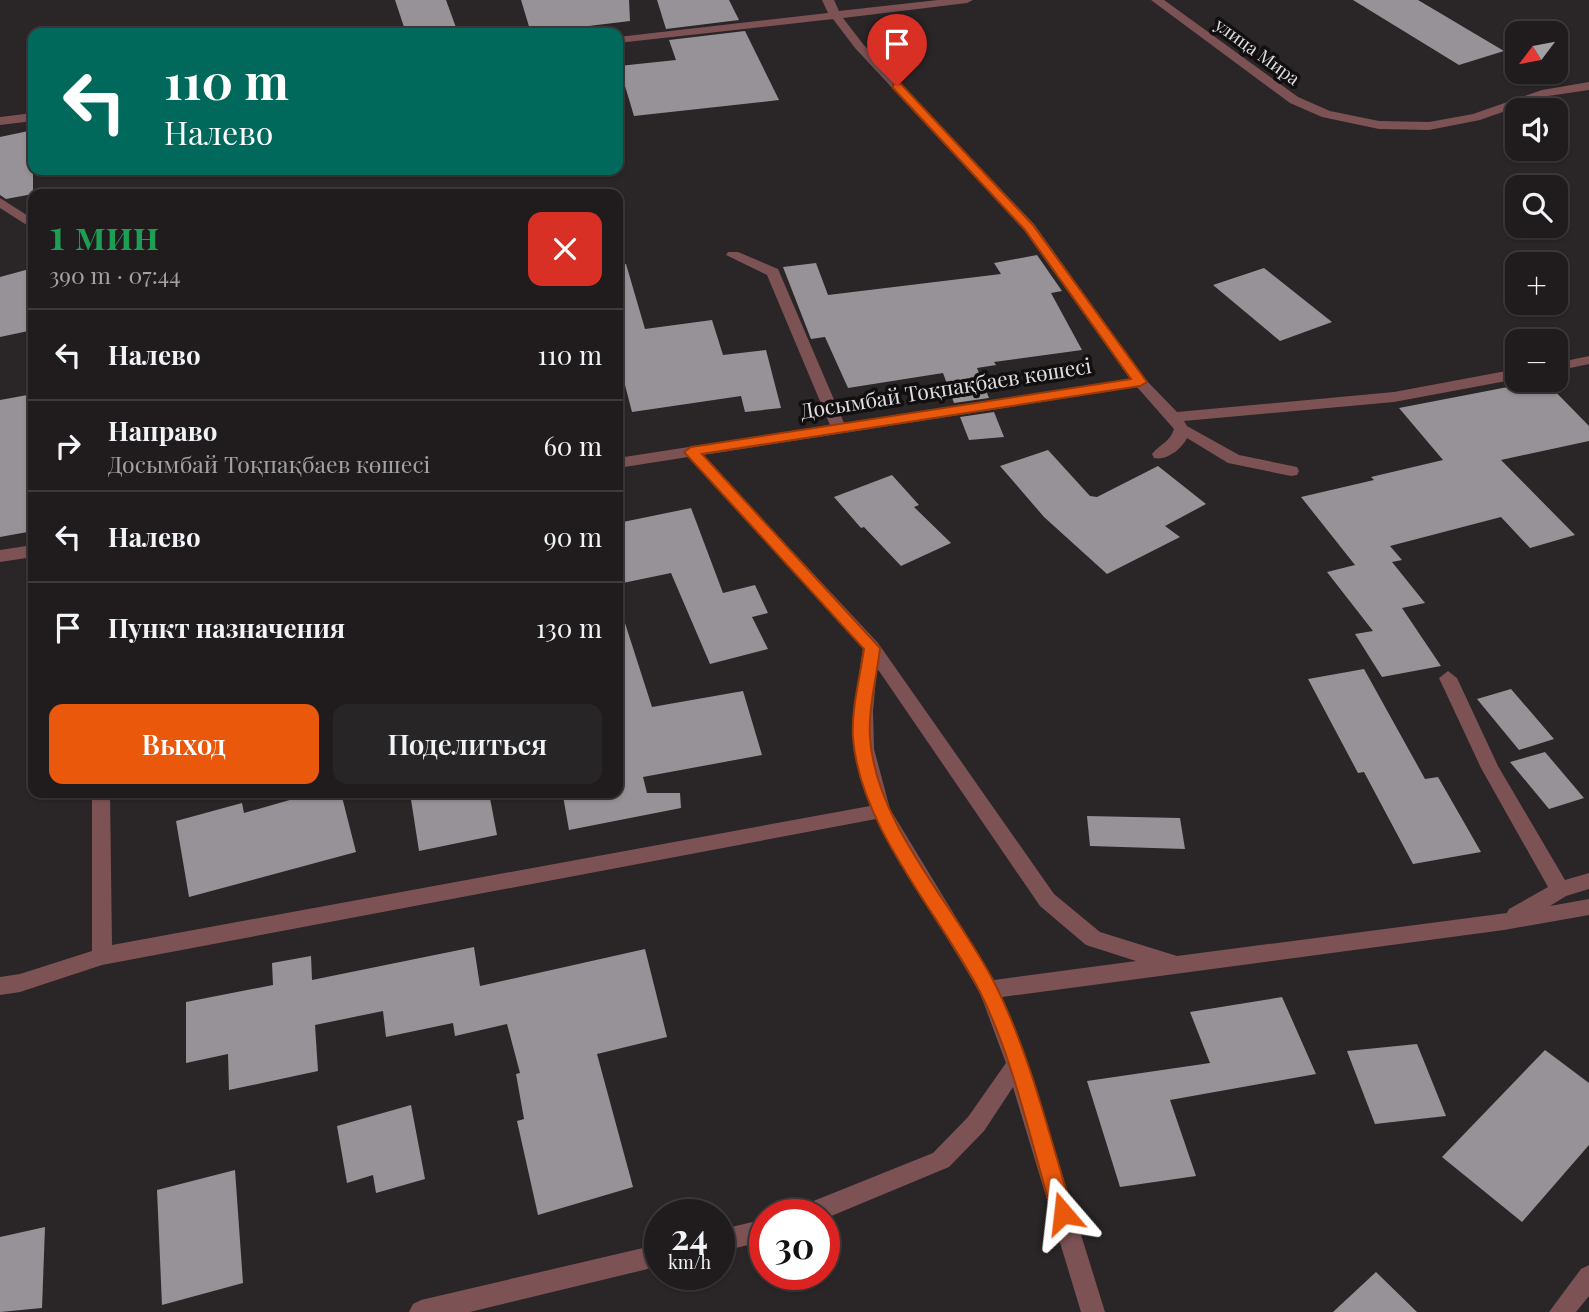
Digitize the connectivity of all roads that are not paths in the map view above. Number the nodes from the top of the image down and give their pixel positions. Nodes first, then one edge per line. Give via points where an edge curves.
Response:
1 (828, 0) edge
2 (967, 0) edge
3 (1157, 0) edge
4 (834, 13) junction
5 (623, 39) edge
6 (1589, 86) edge
7 (28, 118) edge
8 (0, 121) edge
9 (0, 202) edge
10 (28, 222) edge
11 (733, 255) dead end
12 (1589, 360) edge
13 (1568, 364) edge
14 (1505, 376) edge
15 (1140, 382) junction
16 (1177, 423) junction
17 (839, 429) junction
18 (691, 452) junction
19 (1160, 454) dead end
20 (623, 462) edge
21 (1291, 471) dead end
22 (28, 552) edge
23 (0, 556) edge
24 (872, 648) junction
25 (1448, 678) dead end
26 (101, 798) edge
27 (881, 811) junction
28 (1589, 881) edge
29 (1560, 890) junction
30 (1589, 907) edge
31 (1504, 922) junction
32 (102, 956) junction
33 (1177, 965) junction
34 (0, 986) edge
35 (989, 990) junction
36 (1017, 1064) junction
37 (840, 1201) edge
38 (644, 1259) edge
39 (1589, 1277) edge
40 (421, 1312) edge
41 (1093, 1312) edge
42 (1561, 1312) edge

1 - 4 street
2 - 4 street
3 - 6 street, улица Мира via 1294,100 1326,114 1379,125 1429,125 1464,119 1546,93
4 - 5 street
4 - 15 street via 859,46 1029,228
7 - 8 street
9 - 10 street
11 - 17 street via 773,272
12 - 13 street
14 - 16 street via 1394,397
15 - 16 street
15 - 17 street, Досымбай Тоқпақбаев көшесі
16 - 19 street via 1178,440
16 - 21 street via 1234,458
17 - 18 street, Досымбай Тоқпақбаев көшесі
18 - 20 street, Досымбай Тоқпақбаев көшесі
18 - 24 street
22 - 23 street
24 - 27 street via 861,736 867,774
24 - 33 street via 1048,900 1093,939
25 - 29 street via 1490,768
26 - 32 street
27 - 32 street
27 - 35 street
28 - 29 street
29 - 31 street
30 - 31 street
31 - 33 street
32 - 34 street
33 - 35 street
35 - 36 street
36 - 37 street via 976,1124 940,1160
36 - 41 street
38 - 40 street
39 - 42 street

